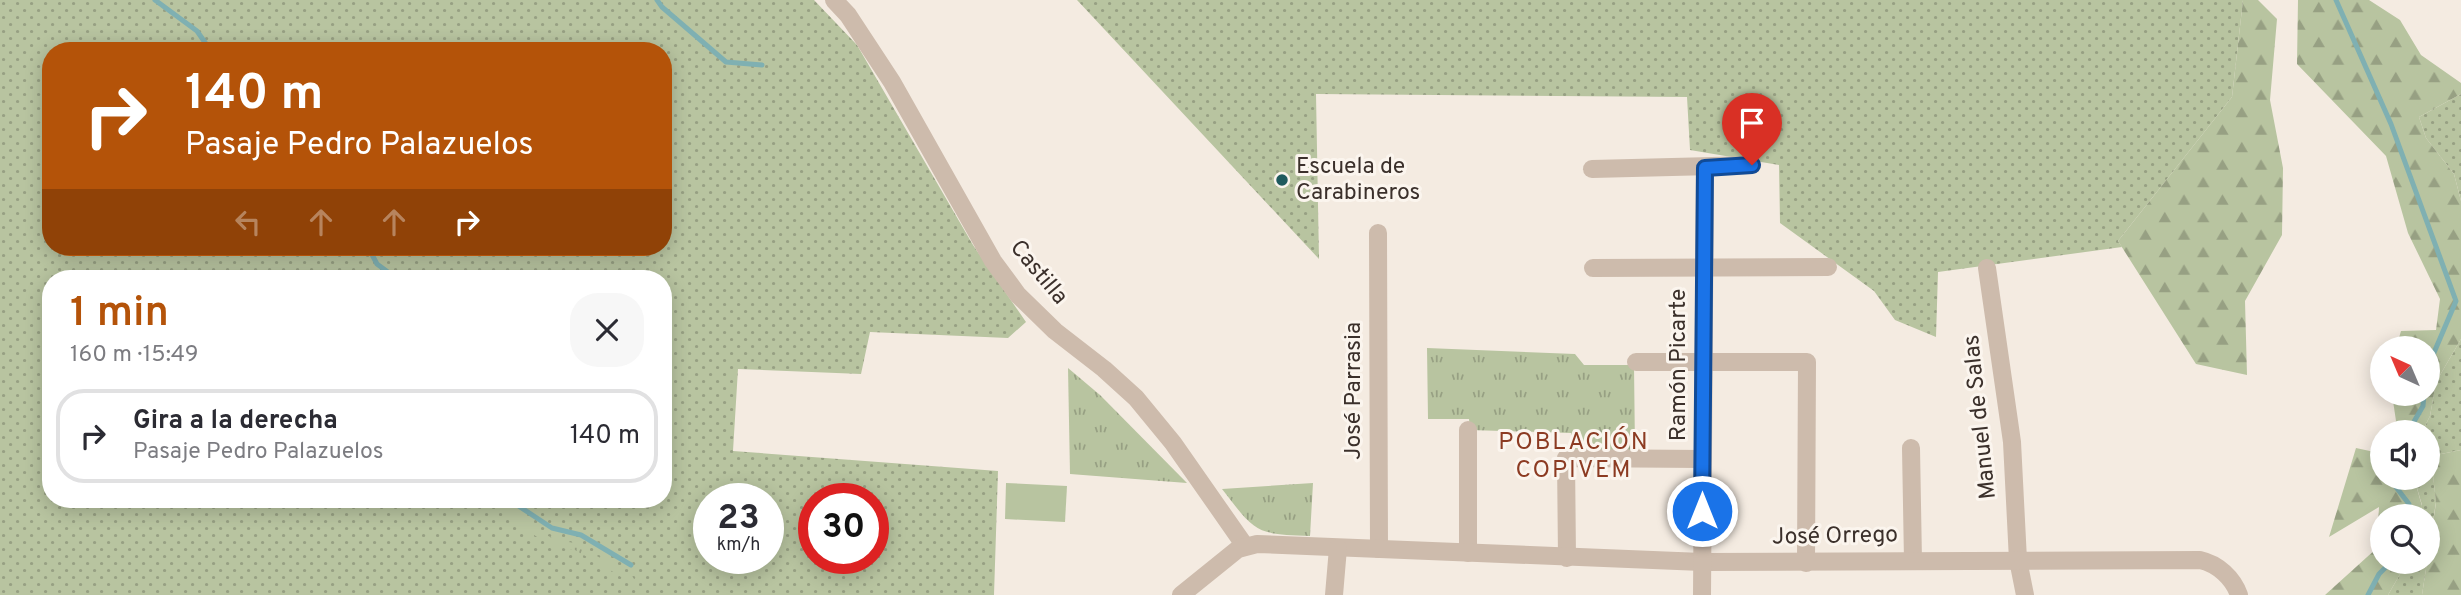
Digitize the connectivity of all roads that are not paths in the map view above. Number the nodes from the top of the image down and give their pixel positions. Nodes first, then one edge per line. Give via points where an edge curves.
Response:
1 (834, 0) edge
2 (1752, 165) dead end
3 (1705, 168) junction
4 (1592, 169) dead end
5 (1378, 233) dead end
6 (1704, 267) junction
7 (1828, 267) dead end
8 (1593, 268) dead end
9 (1987, 268) dead end
10 (1636, 362) dead end
11 (1703, 363) junction
12 (1468, 430) dead end
13 (1912, 448) dead end
14 (1703, 459) junction
15 (1245, 546) junction
16 (1338, 548) junction
17 (1379, 549) junction
18 (1468, 553) junction
19 (1567, 558) junction
20 (2018, 560) junction
21 (1913, 561) junction
22 (1702, 562) junction
23 (1806, 563) junction
24 (1181, 595) edge
25 (1335, 595) edge
26 (1702, 595) edge
27 (2025, 595) edge
28 (2239, 595) edge

1 - 15 street, Castilla via 892,82 1012,287 1055,331 1136,398
2 - 3 street
3 - 4 street
3 - 6 street, Ramón Picarte
5 - 17 street, José Parrasia
6 - 7 street
6 - 8 street
6 - 11 street, Ramón Picarte
9 - 20 street, Manuel de Salas via 2012,442
10 - 11 street
11 - 14 street, Ramón Picarte
11 - 23 street via 1807,362
12 - 18 street
13 - 21 street
14 - 19 street via 1566,458
14 - 22 street, Ramón Picarte
15 - 16 street, José Orrego
15 - 24 street
16 - 17 street, José Orrego
16 - 25 street
17 - 18 street, José Orrego
18 - 19 street, José Orrego
19 - 22 street, José Orrego
20 - 21 street, José Orrego
20 - 27 street, Manuel de Salas
20 - 28 street, José Orrego via 2200,560 2226,575
21 - 23 street, José Orrego
22 - 23 street, José Orrego
22 - 26 street, Ramón Picarte

